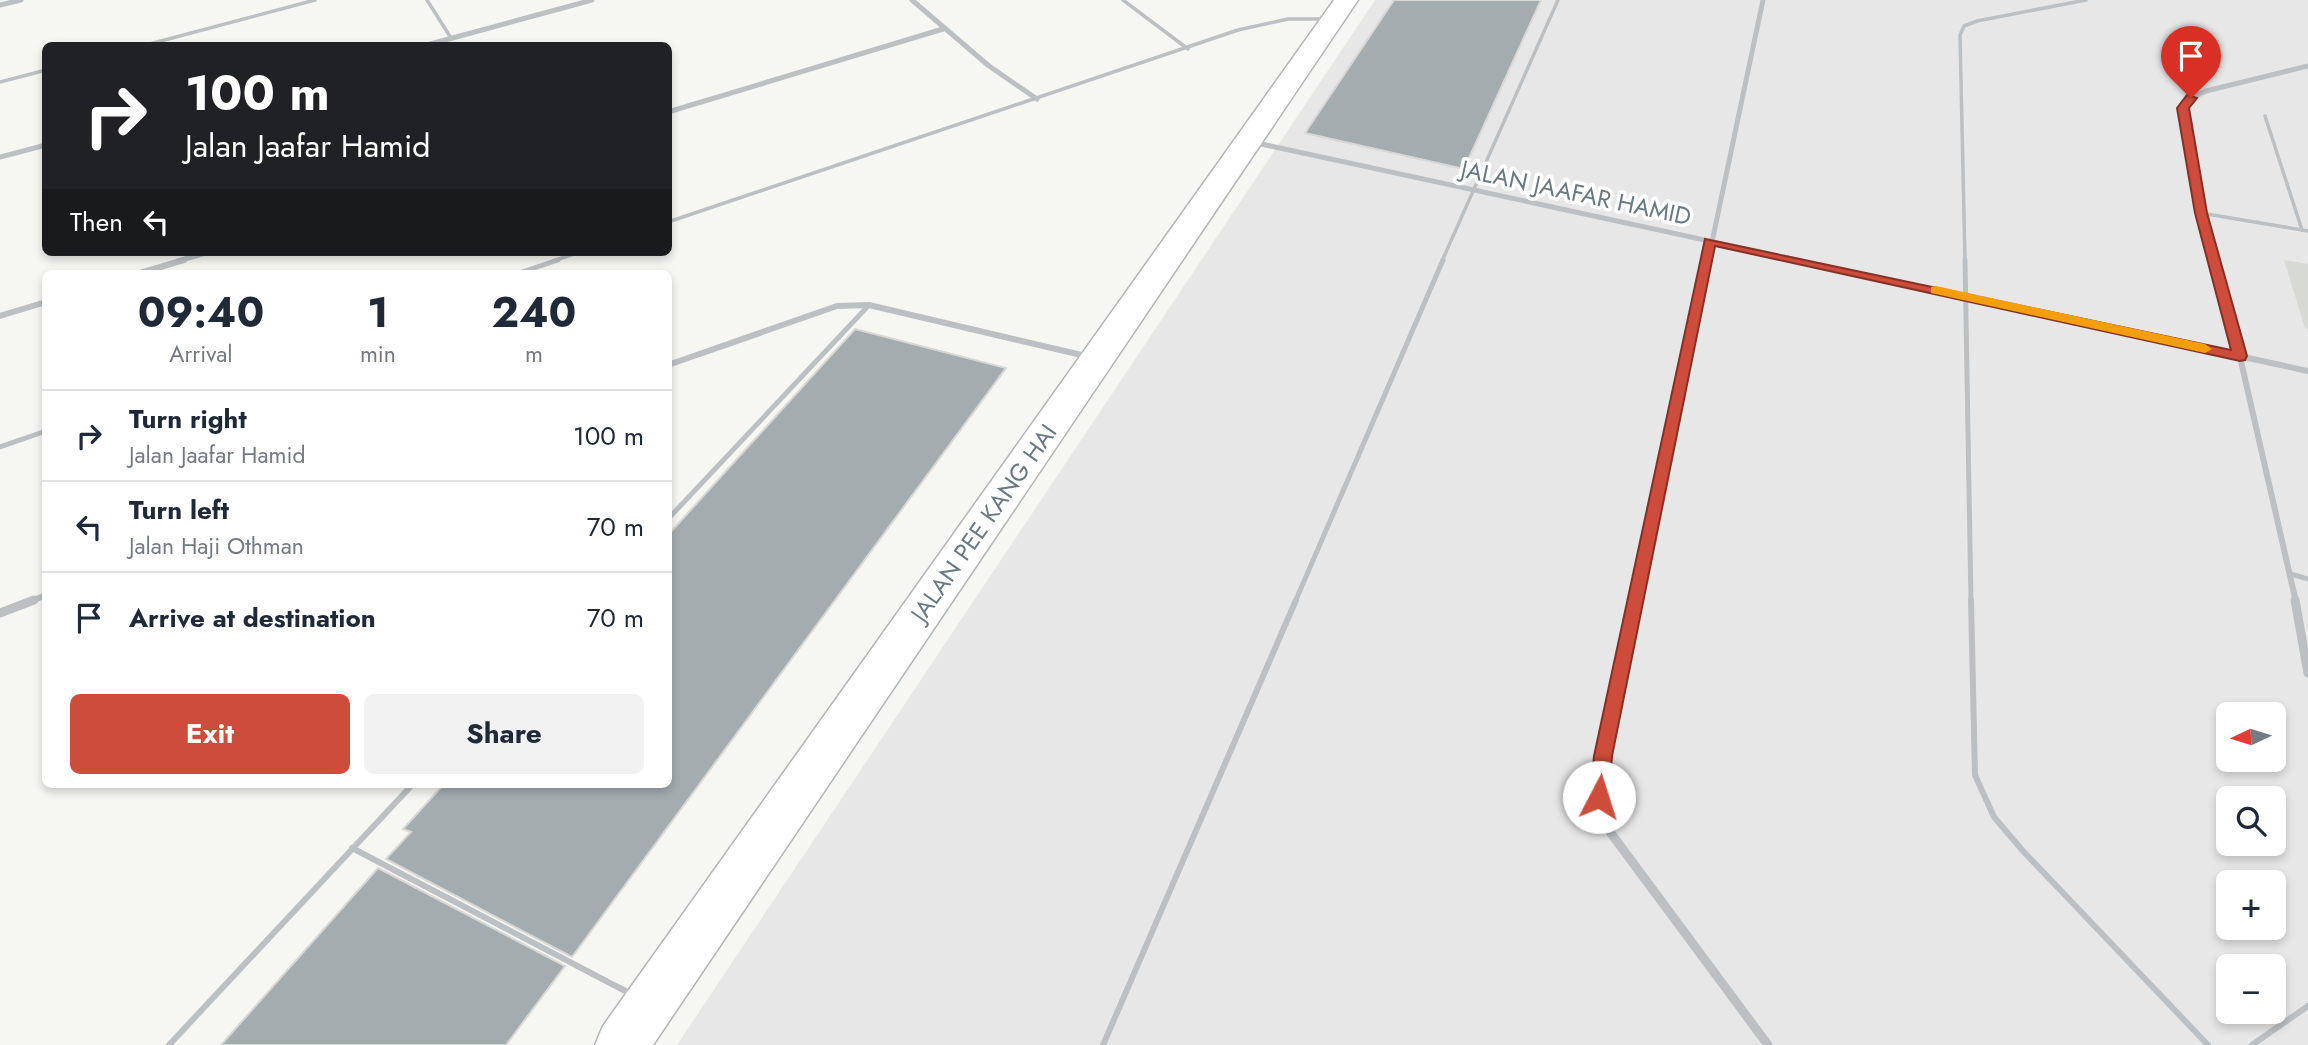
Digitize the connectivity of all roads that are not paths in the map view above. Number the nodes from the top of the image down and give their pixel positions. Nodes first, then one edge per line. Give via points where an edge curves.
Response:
1 (21, 0) edge
2 (316, 0) edge
3 (427, 0) edge
4 (592, 0) edge
5 (912, 0) edge
6 (1123, 0) edge
7 (1558, 0) edge
8 (1763, 0) edge
9 (2085, 0) edge
10 (0, 5) edge
11 (1341, 6) edge
12 (943, 29) junction
13 (451, 38) junction
14 (157, 42) edge
15 (437, 42) edge
16 (1188, 49) junction
17 (2308, 66) edge
18 (42, 71) edge
19 (0, 82) edge
20 (1037, 99) junction
21 (672, 111) edge
22 (2265, 116) dead end
23 (1247, 141) junction
24 (42, 146) edge
25 (0, 157) edge
26 (1473, 190) junction
27 (2201, 213) junction
28 (672, 221) edge
29 (2305, 231) edge
30 (1710, 242) junction
31 (196, 256) edge
32 (568, 256) edge
33 (150, 270) edge
34 (528, 270) edge
35 (1966, 297) junction
36 (42, 303) edge
37 (869, 305) junction
38 (0, 316) edge
39 (2240, 356) junction
40 (1098, 359) junction
41 (672, 364) edge
42 (2308, 371) edge
43 (42, 432) edge
44 (0, 446) edge
45 (672, 515) edge
46 (2291, 574) junction
47 (2308, 579) edge
48 (42, 597) edge
49 (0, 613) edge
50 (2308, 673) edge
51 (409, 788) edge
52 (352, 848) junction
53 (650, 1004) junction
54 (2308, 1006) edge
55 (169, 1045) edge
56 (622, 1045) edge
57 (1103, 1045) edge
58 (1768, 1045) edge
59 (2208, 1045) edge
60 (2252, 1045) edge

1 - 10 street
2 - 14 lane
3 - 13 lane
4 - 13 street
5 - 12 street
6 - 16 lane
7 - 26 lane
8 - 30 street
9 - 35 lane via 1976,21 1964,26 1960,35
11 - 16 lane via 1251,25
11 - 23 main road, JALAN PEE KANG HAI
12 - 20 street
12 - 21 street
13 - 15 street
16 - 20 lane
17 - 27 street via 2206,91 2183,108
18 - 19 lane
20 - 28 lane
22 - 29 lane
23 - 26 street, JALAN JAAFAR HAMID
23 - 40 main road, JALAN PEE KANG HAI
24 - 25 street
26 - 30 street, JALAN JAAFAR HAMID
26 - 57 lane
27 - 29 lane
27 - 39 street
30 - 35 street, JALAN JAAFAR HAMID
30 - 58 street via 1603,756 1599,797 1610,832
31 - 33 street
32 - 34 lane
35 - 39 street, JALAN JAAFAR HAMID
35 - 59 lane via 1976,775 1994,817 2023,851
36 - 38 street
37 - 40 street
37 - 41 street via 837,306
37 - 45 lane
39 - 42 street, JALAN JAAFAR HAMID
39 - 46 street
40 - 53 main road, JALAN PEE KANG HAI
43 - 44 lane
46 - 47 lane
46 - 50 street
48 - 49 street
51 - 52 lane
52 - 53 lane
52 - 55 lane
53 - 56 main road, JALAN PEE KANG HAI
54 - 60 lane

